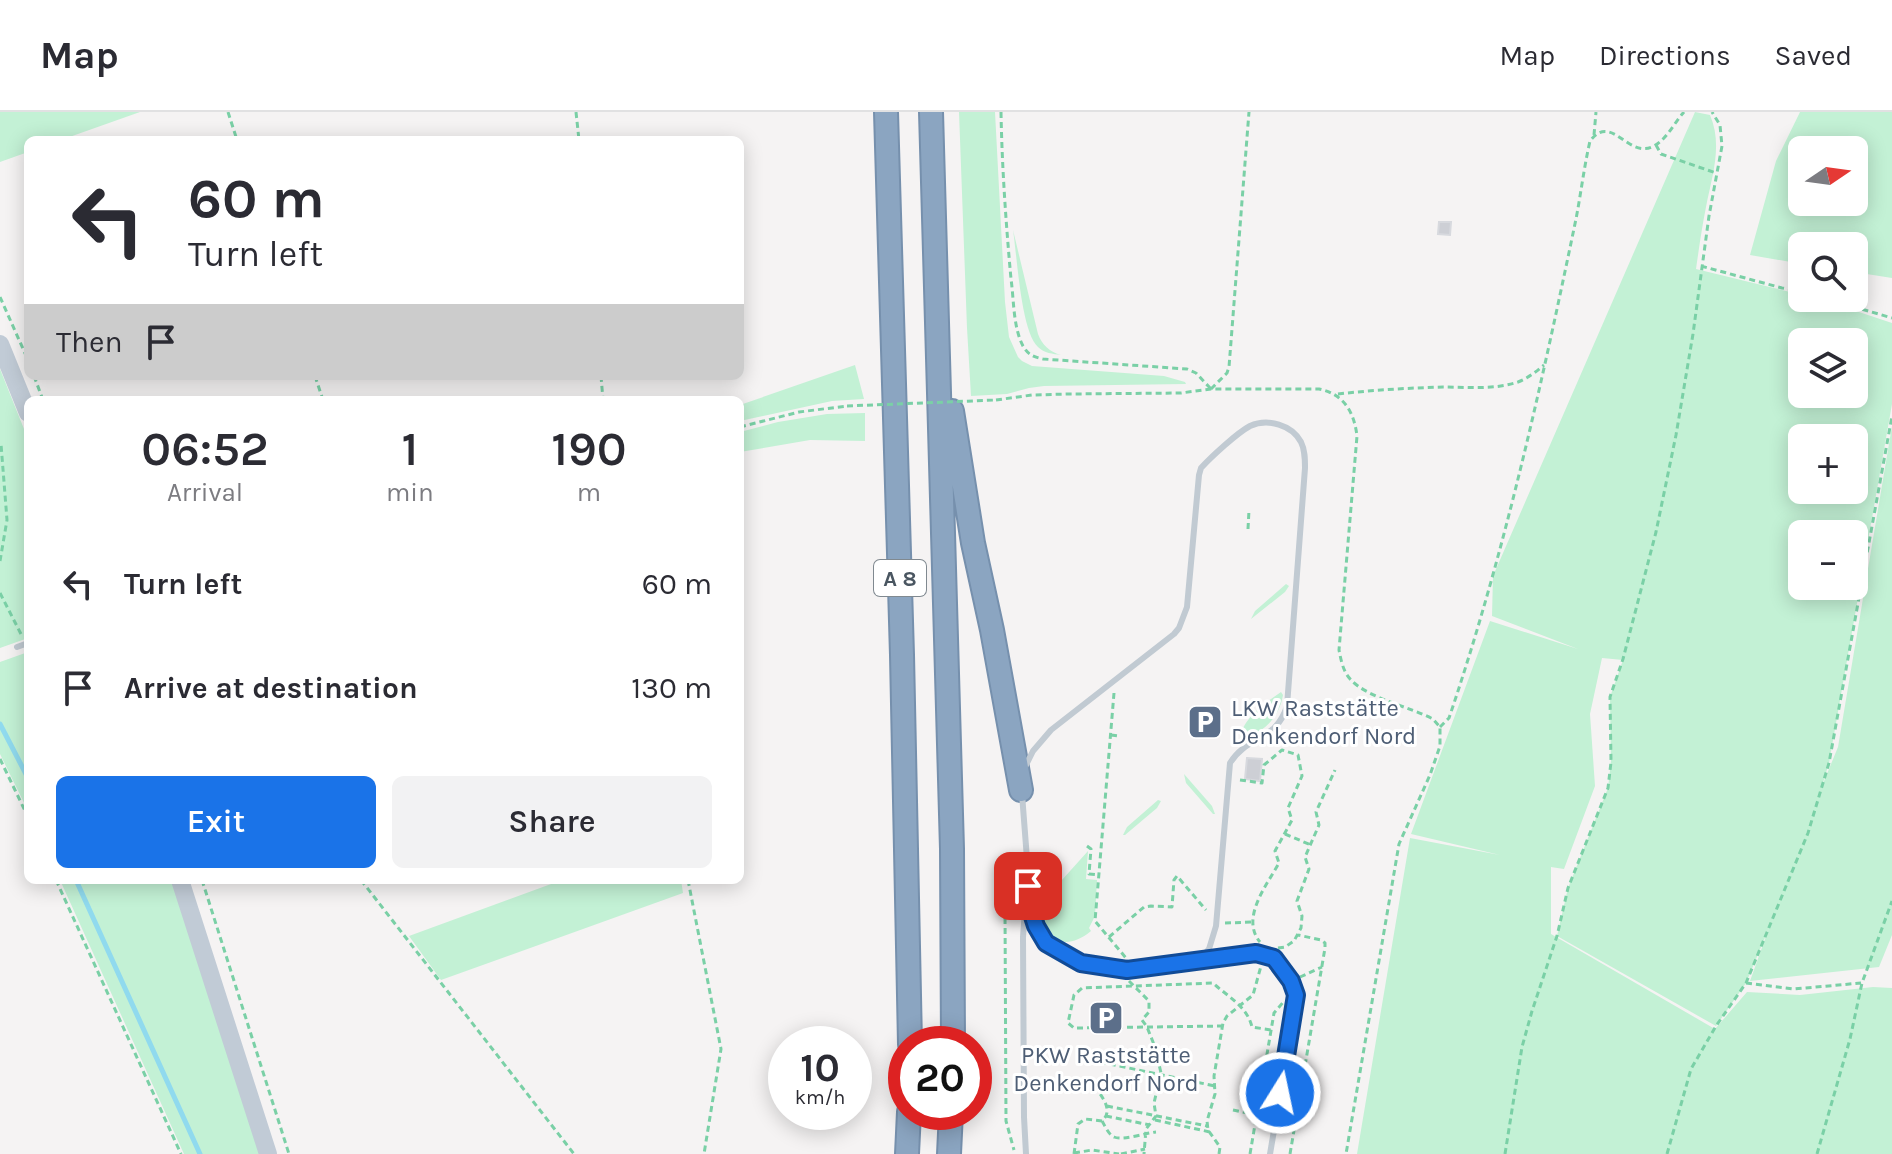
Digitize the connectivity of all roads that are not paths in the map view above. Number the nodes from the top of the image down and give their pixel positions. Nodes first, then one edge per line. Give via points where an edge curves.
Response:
1 (886, 112) edge
2 (931, 112) edge
3 (937, 303) junction
4 (0, 344) edge
5 (24, 403) edge
6 (24, 644) edge
7 (17, 647) dead end
8 (1021, 790) junction
9 (181, 884) edge
10 (1027, 898) junction
11 (1200, 960) junction
12 (910, 1026) edge
13 (953, 1026) edge
14 (908, 1130) edge
15 (950, 1130) edge
16 (268, 1154) edge
17 (907, 1154) edge
18 (949, 1154) edge
19 (1026, 1154) edge
20 (1270, 1154) edge

1 - 12 highway, A 8
2 - 3 highway, A 8
3 - 8 highway via 973,543
3 - 13 highway, A 8
4 - 5 main road
6 - 7 lane
8 - 10 lane
8 - 11 lane via 1024,769 1051,730 1174,634 1183,618 1201,468 1255,424 1272,423 1294,433 1303,446 1305,468 1287,706 1269,734 1244,747 1230,763 1216,923
9 - 16 main road
10 - 11 lane via 1046,943 1081,963 1127,970
10 - 19 lane
11 - 20 lane via 1256,953 1274,958 1291,981 1296,1001
14 - 17 highway
15 - 18 highway

